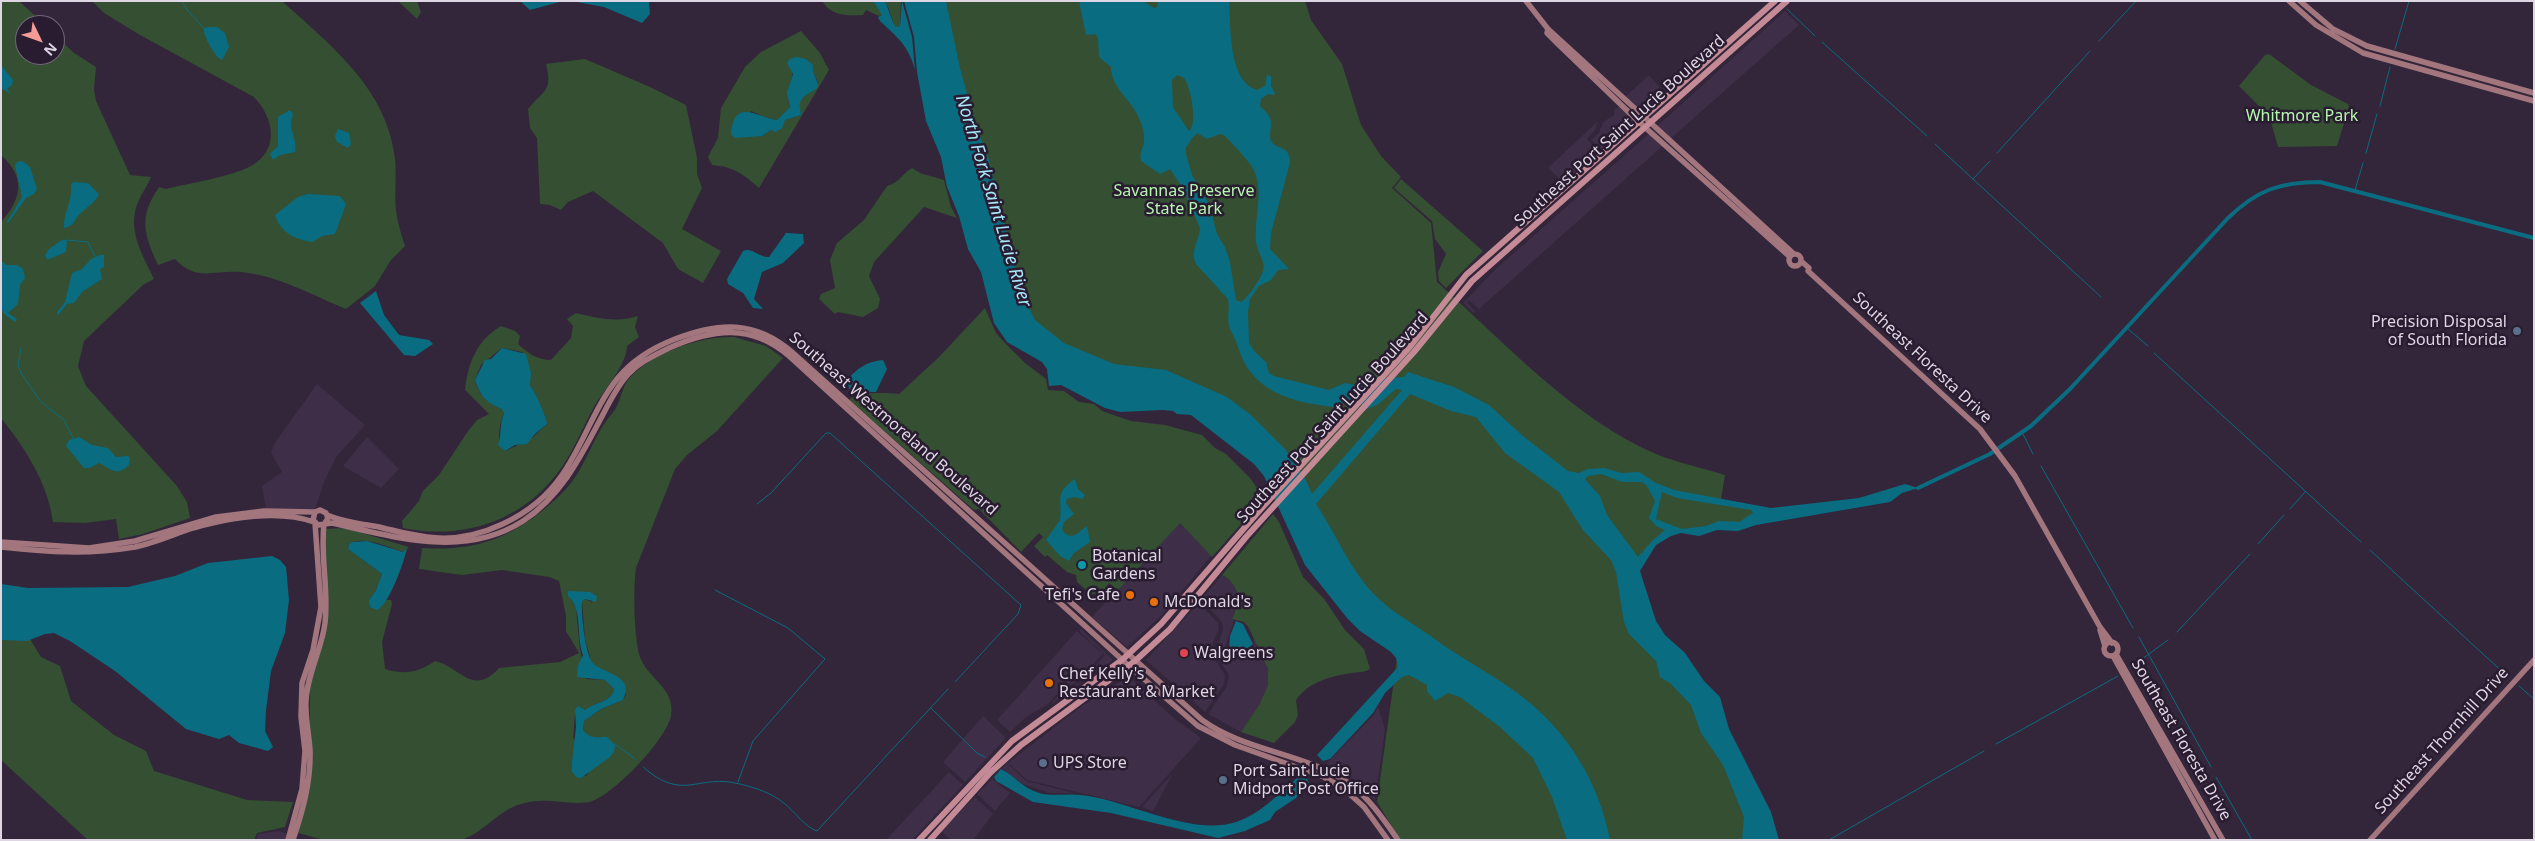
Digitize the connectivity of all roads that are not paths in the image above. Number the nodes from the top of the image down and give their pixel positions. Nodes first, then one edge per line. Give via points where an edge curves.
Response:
1 (1526, 1) edge
2 (1775, 1) edge
3 (1787, 1) edge
4 (2289, 1) edge
5 (2300, 1) edge
6 (2447, 69) junction
7 (2445, 76) junction
8 (2534, 93) edge
9 (2534, 101) edge
10 (1642, 119) junction
11 (1648, 125) junction
12 (1492, 252) junction
13 (1792, 255) junction
14 (1800, 263) junction
15 (1485, 269) junction
16 (1311, 460) junction
17 (315, 512) junction
18 (1263, 512) junction
19 (327, 515) junction
20 (314, 522) junction
21 (325, 523) junction
22 (1, 542) edge
23 (1, 547) edge
24 (1202, 577) junction
25 (1198, 595) junction
26 (2100, 627) junction
27 (2112, 643) junction
28 (2105, 646) junction
29 (1128, 655) junction
30 (2114, 655) junction
31 (1122, 660) junction
32 (2534, 660) edge
33 (1135, 661) junction
34 (1129, 666) junction
35 (1056, 706) junction
36 (1012, 741) junction
37 (1021, 744) junction
38 (991, 772) junction
39 (288, 840) edge
40 (293, 840) edge
41 (919, 840) edge
42 (930, 840) edge
43 (1388, 840) edge
44 (1398, 840) edge
45 (2215, 840) edge
46 (2223, 840) edge
47 (2370, 840) edge

1 - 10 street via 1548,29
2 - 10 main road, Southeast Port Saint Lucie Boulevard
3 - 11 main road, Southeast Port Saint Lucie Boulevard
4 - 7 street via 2316,25 2353,48
5 - 6 street via 2324,22 2357,42
6 - 7 street
6 - 8 street
7 - 9 street
10 - 11 street
10 - 12 main road, Southeast Port Saint Lucie Boulevard
11 - 13 street
11 - 15 main road, Southeast Port Saint Lucie Boulevard
12 - 15 main road
12 - 16 main road, Southeast Port Saint Lucie Boulevard via 1455,288
13 - 14 street via 1800,256
13 - 14 street via 1790,264
14 - 26 street, Southeast Floresta Drive via 1980,429 2002,458
15 - 16 main road, Southeast Port Saint Lucie Boulevard via 1461,292 1401,367
16 - 18 main road, Southeast Port Saint Lucie Boulevard
17 - 19 street, Southeast Westmoreland Boulevard via 322,510
17 - 20 street
17 - 22 street via 264,511 224,516 135,541 89,548
18 - 24 main road, Southeast Port Saint Lucie Boulevard
18 - 25 main road, Southeast Port Saint Lucie Boulevard
19 - 21 street
19 - 29 street, Southeast Westmoreland Boulevard via 429,538 490,529 519,516 548,492 570,462 615,381 632,363 650,350 698,331 745,328 767,335 792,352
20 - 21 street, Southeast Westmoreland Boulevard
20 - 23 street via 290,517 243,518 193,528 137,546 92,553
20 - 39 street via 321,608 314,650 302,684 305,751 302,790
21 - 31 street, Southeast Westmoreland Boulevard via 438,543 493,534 522,521 553,497 566,480 613,396 636,367 654,355 704,334 743,333 782,349
21 - 40 street via 322,541 327,591 325,624 308,686 310,767 305,804
24 - 25 main road via 1204,581
24 - 29 main road, Southeast Port Saint Lucie Boulevard
25 - 33 main road, Southeast Port Saint Lucie Boulevard via 1170,629
26 - 27 street, Southeast Floresta Drive
26 - 28 street, Southeast Floresta Drive
27 - 28 street
27 - 30 street via 2117,647
28 - 30 street via 2106,654
29 - 31 main road, Southeast Port Saint Lucie Boulevard
29 - 33 street, Southeast Westmoreland Boulevard
30 - 45 street, Southeast Floresta Drive
30 - 46 street, Southeast Floresta Drive
31 - 34 street, Southeast Westmoreland Boulevard
31 - 35 main road, Southeast Port Saint Lucie Boulevard
32 - 47 street, Southeast Thornhill Drive
33 - 34 main road, Southeast Port Saint Lucie Boulevard
33 - 44 street, Southeast Westmoreland Boulevard via 1205,722 1238,738 1325,770 1351,785 1372,805
34 - 37 main road, Southeast Port Saint Lucie Boulevard
34 - 43 street, Southeast Westmoreland Boulevard via 1201,728 1235,745 1324,777 1343,788 1364,807
35 - 36 main road, Southeast Port Saint Lucie Boulevard
35 - 37 main road via 1021,738
36 - 38 main road via 1009,750
36 - 41 main road, Southeast Port Saint Lucie Boulevard
37 - 38 main road, Southeast Port Saint Lucie Boulevard
38 - 42 main road, Southeast Port Saint Lucie Boulevard

